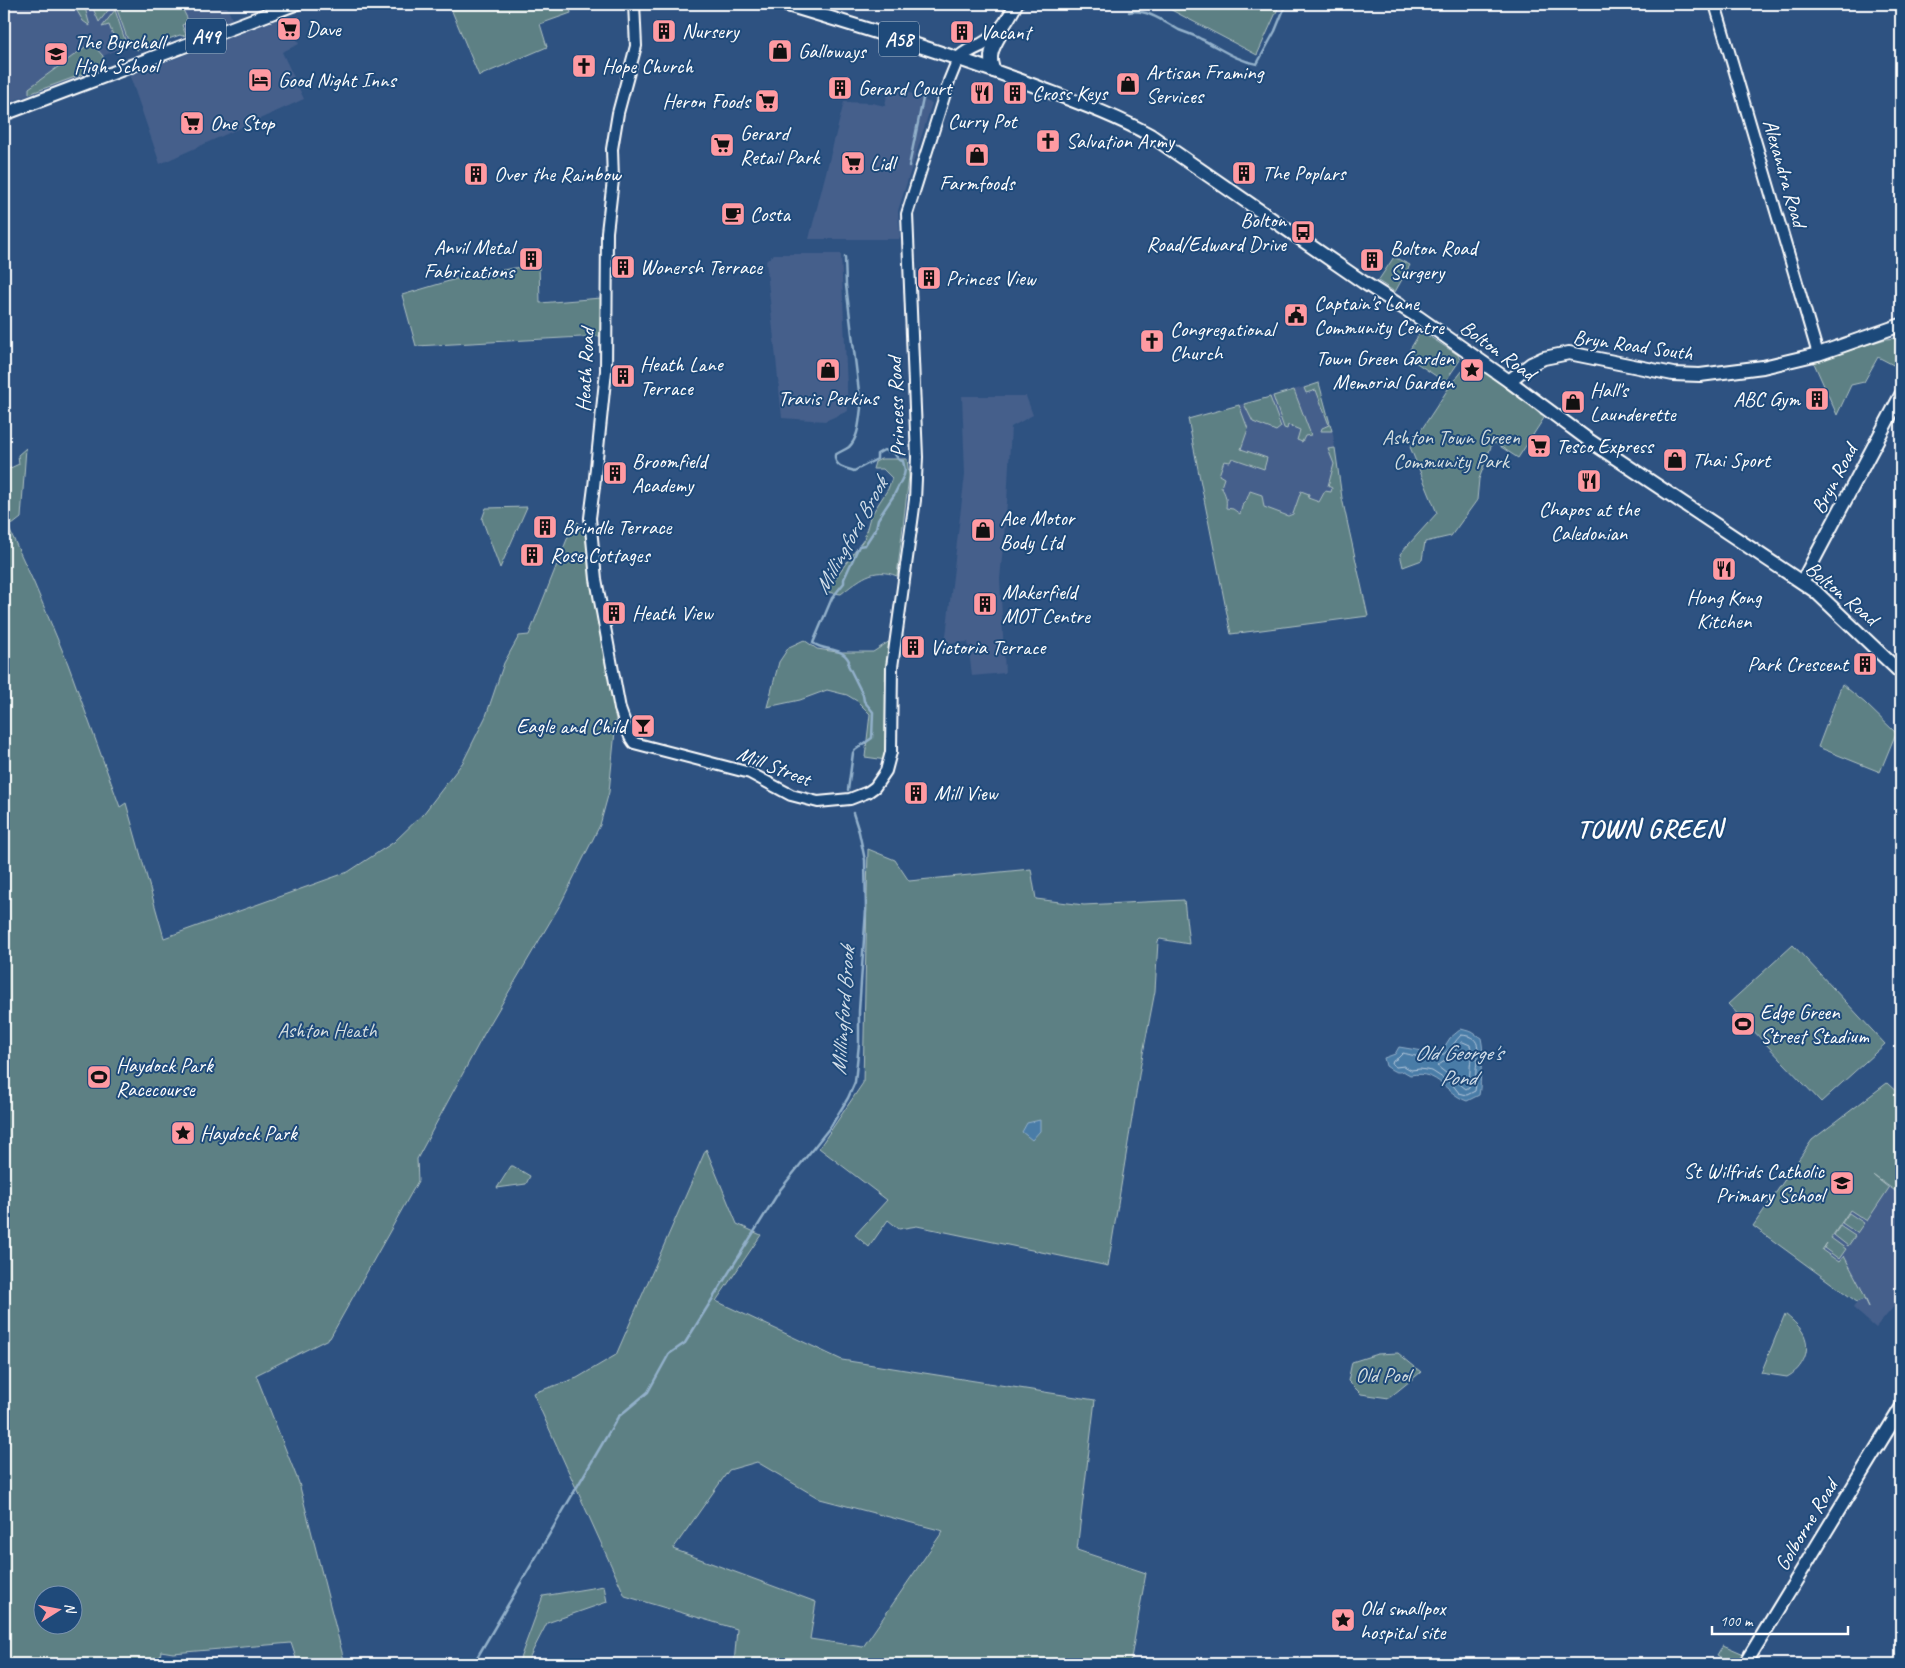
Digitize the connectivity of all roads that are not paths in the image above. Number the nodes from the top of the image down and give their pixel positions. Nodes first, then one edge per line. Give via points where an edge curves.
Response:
1 (294, 4) edge
2 (634, 4) edge
3 (784, 4) edge
4 (1016, 4) edge
5 (1715, 4) edge
6 (1006, 25) junction
7 (958, 59) junction
8 (994, 71) junction
9 (4, 114) edge
10 (1900, 326) edge
11 (1818, 354) junction
12 (1510, 381) junction
13 (1901, 395) edge
14 (1802, 582) junction
15 (1901, 673) edge
16 (630, 737) joint
17 (890, 760) joint
18 (1901, 1408) edge
19 (1745, 1664) edge

1 - 9 main road, A49
2 - 16 street, Heath Road via 636,46 612,149 613,180 607,232 606,371 590,518 596,579 620,709
3 - 7 main road, A58
4 - 6 main road
5 - 11 street, Alexandra Road
6 - 7 main road via 995,36 964,52
6 - 8 main road via 991,50
7 - 8 main road, A58
7 - 17 street, Princess Road via 907,214 917,457 915,500 892,666
8 - 12 main road, Bolton Road / A58 via 1090,107 1150,135
10 - 11 main road, Bryn Road South
11 - 12 main road, Bryn Road South via 1763,367 1700,375 1673,374 1569,353 1531,364
12 - 14 main road, Bolton Road / A58 via 1590,441
13 - 14 main road, Bryn Road
14 - 15 main road, Bolton Road / A58
16 - 17 street, Mill Street via 634,743 643,746 750,773 791,795 818,802 850,799 868,792 881,780
18 - 19 main road, Golborne Road

